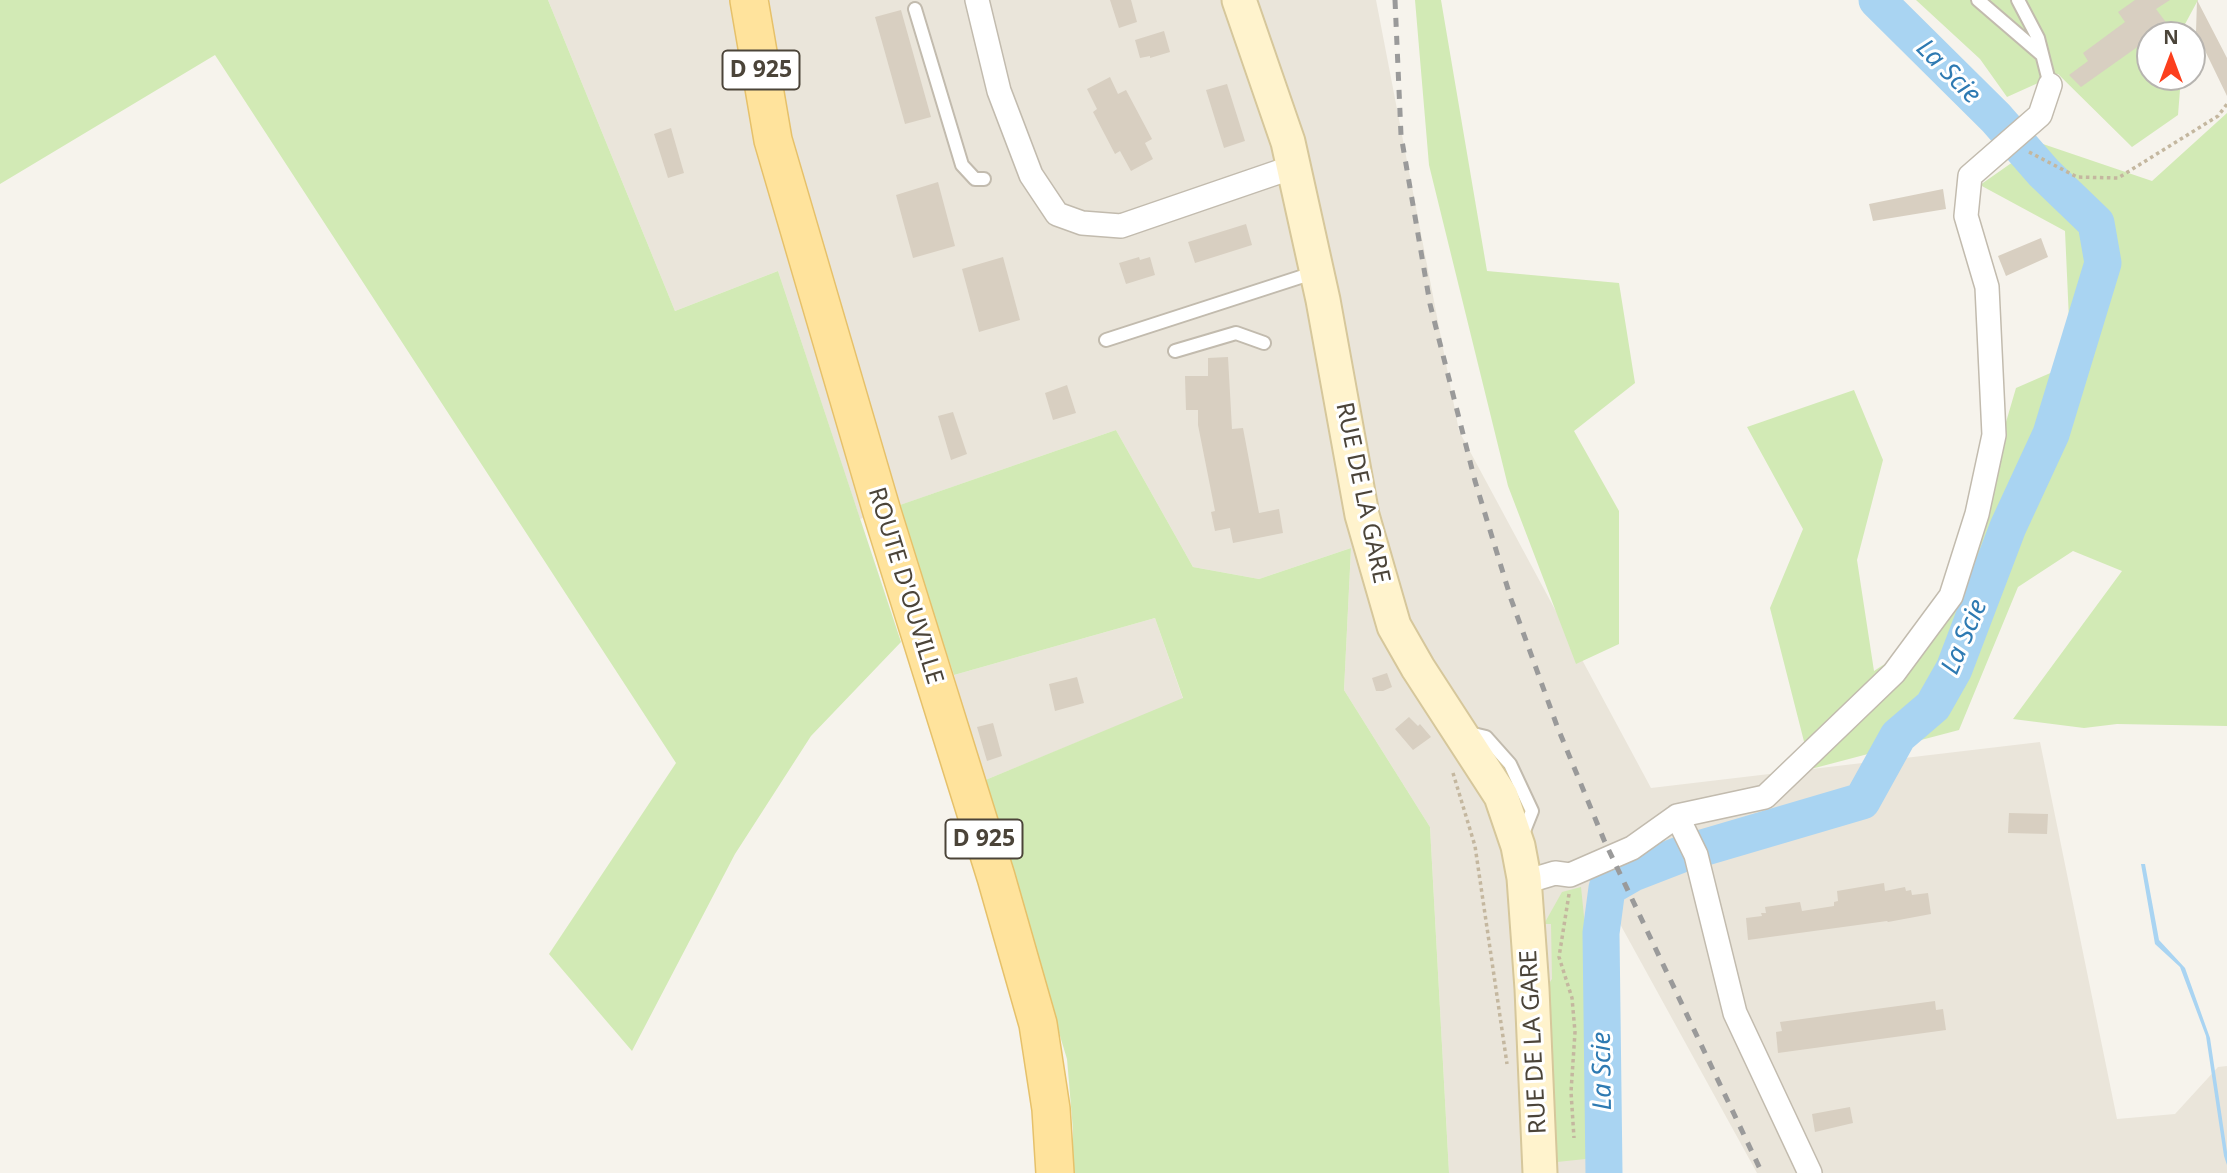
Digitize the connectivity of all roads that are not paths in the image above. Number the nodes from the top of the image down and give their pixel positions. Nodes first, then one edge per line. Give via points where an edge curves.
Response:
1 (750, 0) edge
2 (1239, 0) edge
3 (1978, 0) edge
4 (2018, 0) edge
5 (978, 1) edge
6 (915, 9) dead end
7 (2042, 56) junction
8 (2050, 85) joint
9 (1293, 167) junction
10 (984, 179) dead end
11 (1317, 272) junction
12 (1107, 340) dead end
13 (1264, 343) dead end
14 (1175, 351) dead end
15 (1680, 821) junction
16 (1521, 862) junction
17 (1055, 1173) edge
18 (1540, 1173) edge
19 (1810, 1173) edge

1 - 17 main road, ROUTE D'OUVILLE / D 925 via 773,140 1038,1024
2 - 9 street, RUE DE LA GARE
3 - 7 lane
4 - 7 lane
5 - 9 street via 999,90 1031,175 1057,214 1082,223 1121,226
6 - 10 lane via 962,165 975,179
7 - 8 lane
8 - 15 street via 2040,115 1970,176 1966,216 1987,287 1994,435 1977,514 1951,596 1894,673 1765,797
9 - 11 street, RUE DE LA GARE
11 - 12 lane
11 - 16 street, RUE DE LA GARE via 1362,515 1394,626 1501,796
13 - 14 lane via 1236,333
15 - 16 street via 1570,875 1535,878
15 - 19 street via 1696,855 1735,1013
16 - 18 street, RUE DE LA GARE

